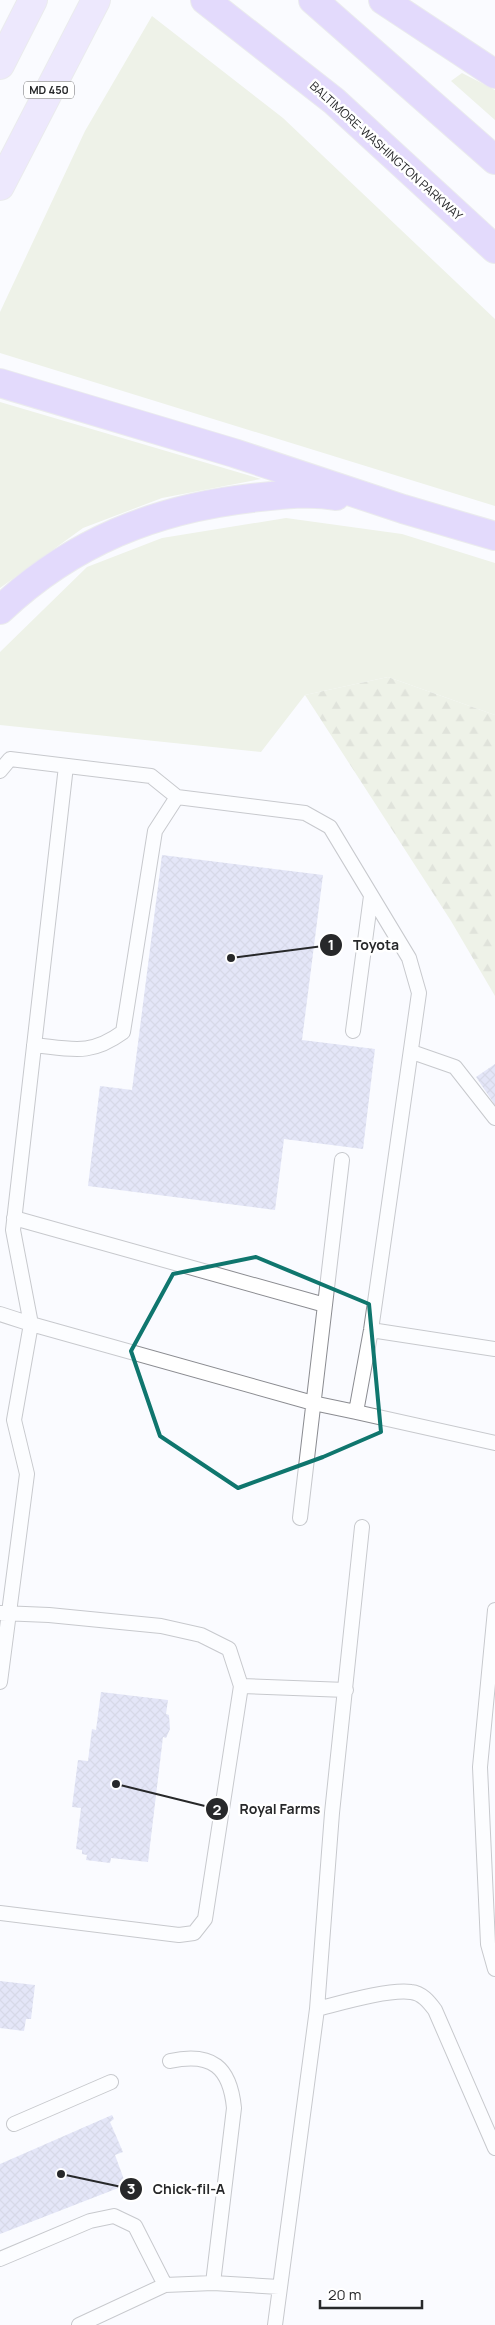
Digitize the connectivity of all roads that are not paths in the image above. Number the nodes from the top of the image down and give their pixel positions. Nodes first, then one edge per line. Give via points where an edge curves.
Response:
1 (96, 0) edge
2 (205, 0) edge
3 (313, 0) edge
4 (382, 0) edge
5 (32, 3) edge
6 (0, 65) edge
7 (495, 74) edge
8 (495, 160) edge
9 (0, 186) edge
10 (495, 250) edge
11 (0, 383) edge
12 (403, 509) junction
13 (495, 536) edge
14 (0, 610) edge
15 (66, 766) junction
16 (0, 771) edge
17 (177, 797) junction
18 (371, 896) junction
19 (352, 1031) dead end
20 (34, 1045) junction
21 (412, 1052) junction
22 (495, 1118) edge
23 (342, 1160) dead end
24 (14, 1218) junction
25 (325, 1305) junction
26 (0, 1314) edge
27 (31, 1324) junction
28 (371, 1330) junction
29 (495, 1349) edge
30 (313, 1403) junction
31 (356, 1412) junction
32 (495, 1443) edge
33 (300, 1518) dead end
34 (362, 1527) dead end
35 (495, 1610) edge
36 (4, 1613) edge
37 (0, 1682) edge
38 (241, 1686) junction
39 (346, 1690) junction
40 (0, 1914) edge
41 (495, 1969) edge
42 (318, 2009) junction
43 (170, 2061) dead end
44 (111, 2082) dead end
45 (14, 2124) dead end
46 (495, 2148) edge
47 (0, 2260) edge
48 (212, 2282) junction
49 (165, 2285) junction
50 (279, 2287) junction
51 (79, 2325) edge
52 (275, 2325) edge

1 - 9 main road, MD 450
2 - 10 highway, BALTIMORE-WASHINGTON PARKWAY via 334,101
3 - 8 highway
4 - 7 highway
5 - 6 main road
11 - 12 highway
12 - 13 highway
12 - 14 highway via 331,495 275,495 209,502 153,517 68,556
15 - 16 lane via 10,759
15 - 17 lane via 151,776
15 - 20 lane
17 - 18 lane via 305,813 330,827
17 - 20 lane via 155,831 123,1032 107,1044 86,1050
18 - 19 lane
18 - 21 lane via 409,958 419,993
20 - 24 lane
21 - 22 lane via 455,1067
21 - 28 lane
23 - 25 lane
24 - 25 lane
24 - 27 lane via 13,1230
25 - 30 lane
26 - 27 lane
27 - 30 lane
27 - 36 lane via 14,1420 27,1474
28 - 29 lane
28 - 31 lane
30 - 31 lane
30 - 33 lane
31 - 32 lane
34 - 39 lane
35 - 41 lane via 480,1767 488,1944
36 - 37 lane
36 - 38 lane via 161,1626 201,1635 229,1649
38 - 39 lane
38 - 40 lane via 205,1919 194,1933 179,1935
39 - 42 lane via 332,1813
42 - 46 lane via 375,1995 411,1992 426,1998 435,2010
42 - 50 lane
43 - 48 lane via 192,2058 210,2062 227,2076 232,2086 234,2108
44 - 45 lane
47 - 49 lane via 90,2221 114,2216 135,2226
48 - 49 lane
48 - 50 lane
49 - 51 lane
50 - 52 lane

